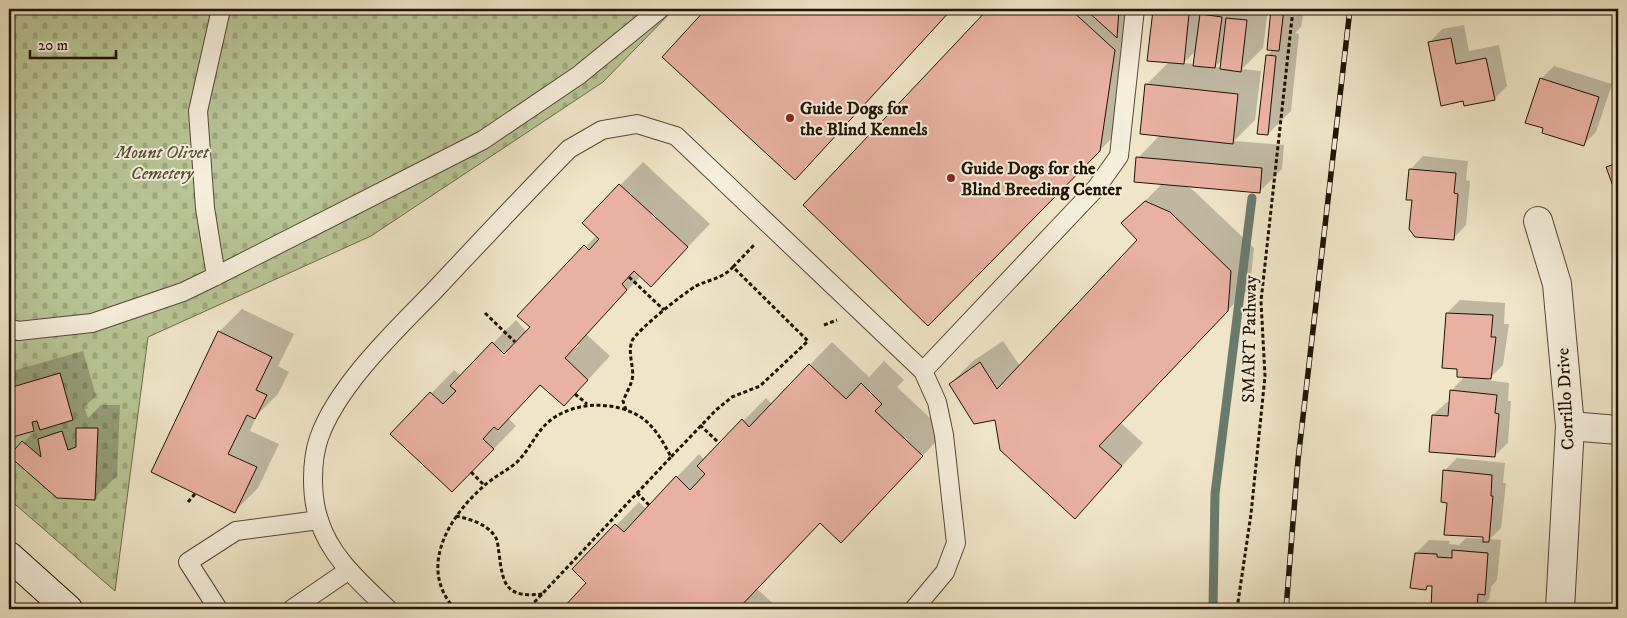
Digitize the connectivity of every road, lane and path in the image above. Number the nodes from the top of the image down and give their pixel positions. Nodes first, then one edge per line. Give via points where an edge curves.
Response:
1 (221, 9) edge
2 (660, 9) edge
3 (1134, 9) edge
4 (1293, 9) edge
5 (1538, 221) dead end
6 (756, 243) dead end
7 (733, 267) junction
8 (216, 276) junction
9 (629, 277) dead end
10 (664, 310) junction
11 (485, 313) dead end
12 (840, 319) dead end
13 (824, 325) dead end
14 (12, 332) edge
15 (515, 342) dead end
16 (923, 372) junction
17 (575, 394) dead end
18 (587, 405) junction
19 (626, 410) junction
20 (700, 425) junction
21 (1570, 426) junction
22 (1618, 430) edge
23 (719, 443) dead end
24 (671, 457) junction
25 (471, 472) dead end
26 (484, 485) junction
27 (637, 493) junction
28 (195, 494) dead end
29 (188, 502) dead end
30 (649, 505) dead end
31 (456, 516) junction
32 (319, 520) junction
33 (9, 556) edge
34 (349, 570) junction
35 (543, 594) junction
36 (68, 609) edge
37 (218, 609) edge
38 (292, 609) edge
39 (388, 609) edge
40 (455, 609) edge
41 (528, 609) edge
42 (914, 609) edge
43 (1237, 609) edge
44 (1560, 609) edge

1 - 8 lane via 198,111 205,208
2 - 8 lane via 579,75 483,140
3 - 16 lane via 1119,156 1097,187
4 - 43 path, SMART Pathway via 1261,301 1265,376 1251,514
5 - 21 street, Corrillo Drive via 1557,284
6 - 7 path
7 - 10 path via 717,280 689,290
7 - 20 path via 808,341 773,376 760,386 732,397
8 - 14 lane via 183,292 92,323
9 - 10 path
10 - 19 path via 631,342 632,379 623,401
11 - 15 path
12 - 13 path
16 - 32 lane via 676,136 638,124 602,130 569,149 556,161 400,326 338,402 319,438 315,460 314,490
16 - 42 lane via 937,402 944,435 956,543 945,572
17 - 18 path
18 - 19 path
18 - 26 path via 554,417 535,435 516,463
19 - 24 path via 640,416 657,433
20 - 23 path
20 - 24 path
21 - 22 street
21 - 44 street, Corrillo Drive
24 - 27 path
25 - 26 path
26 - 31 path
27 - 30 path
27 - 35 path
28 - 29 path
31 - 35 path via 473,520 497,538 500,571 506,587 514,594
31 - 40 path via 444,538 438,561 438,580 445,599
32 - 34 lane via 330,544
32 - 37 lane via 236,531 188,562
33 - 36 street
34 - 38 lane
34 - 39 lane
35 - 41 path

